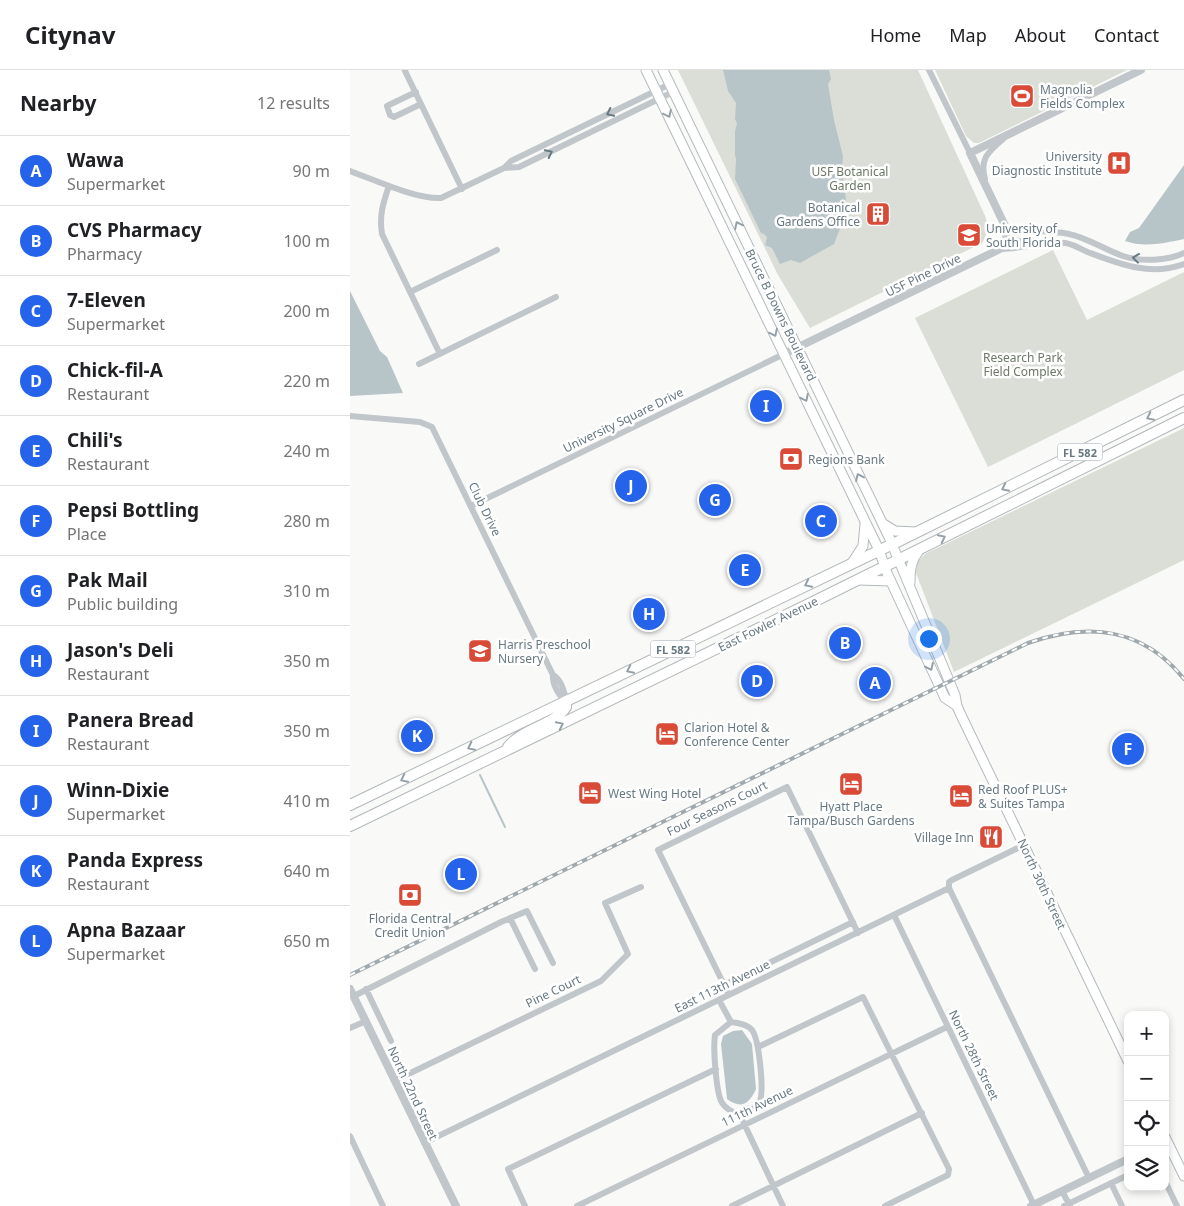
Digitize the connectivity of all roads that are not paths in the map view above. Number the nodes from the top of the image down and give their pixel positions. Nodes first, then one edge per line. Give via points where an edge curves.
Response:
1 (646, 70) edge
2 (663, 70) edge
3 (929, 70) edge
4 (1141, 70) edge
5 (405, 71) edge
6 (672, 88) junction
7 (416, 92) junction
8 (658, 94) junction
9 (421, 104) junction
10 (1007, 135) junction
11 (970, 153) junction
12 (350, 171) edge
13 (390, 186) junction
14 (462, 189) junction
15 (990, 195) junction
16 (1051, 231) junction
17 (1007, 234) junction
18 (1050, 242) junction
19 (1034, 245) junction
20 (1000, 249) junction
21 (497, 250) dead end
22 (1184, 253) edge
23 (1184, 264) edge
24 (410, 292) junction
25 (556, 297) dead end
26 (798, 348) junction
27 (440, 354) junction
28 (784, 354) junction
29 (419, 364) dead end
30 (1184, 400) edge
31 (350, 416) edge
32 (1184, 418) edge
33 (471, 506) junction
34 (880, 521) junction
35 (865, 522) junction
36 (916, 532) junction
37 (892, 544) junction
38 (879, 550) junction
39 (919, 550) junction
40 (898, 560) junction
41 (852, 563) junction
42 (885, 567) junction
43 (857, 580) junction
44 (891, 581) junction
45 (910, 585) junction
46 (566, 701) junction
47 (957, 706) junction
48 (504, 752) junction
49 (350, 806) edge
50 (350, 826) edge
51 (1024, 845) junction
52 (641, 888) dead end
53 (949, 888) junction
54 (894, 915) junction
55 (510, 918) junction
56 (853, 922) junction
57 (858, 933) junction
58 (553, 963) dead end
59 (535, 969) dead end
60 (724, 985) junction
61 (366, 990) junction
62 (352, 992) edge
63 (729, 995) junction
64 (719, 1000) junction
65 (366, 1021) junction
66 (731, 1022) junction
67 (948, 1027) junction
68 (350, 1028) edge
69 (392, 1041) dead end
70 (758, 1047) junction
71 (892, 1054) junction
72 (1126, 1056) edge
73 (716, 1069) junction
74 (396, 1080) junction
75 (922, 1113) junction
76 (740, 1115) junction
77 (744, 1125) junction
78 (350, 1136) edge
79 (424, 1143) junction
80 (1169, 1145) edge
81 (1124, 1161) edge
82 (1184, 1176) edge
83 (1124, 1177) edge
84 (1089, 1178) junction
85 (1111, 1183) junction
86 (773, 1186) junction
87 (1169, 1189) edge
88 (1062, 1191) junction
89 (1032, 1205) edge
90 (1067, 1205) edge
91 (383, 1206) edge
92 (456, 1206) edge
93 (525, 1206) edge
94 (577, 1206) edge
95 (732, 1206) edge
96 (783, 1206) edge
97 (885, 1206) edge
98 (1122, 1206) edge
99 (1178, 1206) edge

1 - 8 main road, Bruce B Downs Boulevard
2 - 6 main road, Bruce B Downs Boulevard
3 - 11 street
4 - 10 street
5 - 7 street
6 - 8 street
26 -> 6 main road, Bruce B Downs Boulevard
7 - 9 street
7 - 9 street via 387,106 387,111 394,117
8 - 14 street via 511,161 504,168
8 -> 28 main road, Bruce B Downs Boulevard
9 - 14 street
10 - 11 street
10 - 15 street via 985,157 983,172
11 - 15 street
12 - 13 street
13 - 14 street via 431,198 441,198
13 - 24 street via 381,210 382,234
15 - 17 street
16 - 17 street
16 - 18 street
22 -> 16 street via 1155,259 1123,256 1071,235
17 - 19 street
17 - 20 street
18 - 19 street
18 - 23 street via 1068,244 1139,269 1157,270
19 - 20 street
20 - 26 street, USF Pine Drive
21 - 24 street
24 - 27 street
25 - 27 street
26 - 28 street, USF Pine Drive
34 -> 26 main road, Bruce B Downs Boulevard
27 - 29 street
28 - 33 street, University Square Drive
28 -> 35 main road, Bruce B Downs Boulevard
30 -> 36 main road, East Fowler Avenue / FL 582
31 - 33 street, Club Drive via 429,424
39 -> 32 main road, East Fowler Avenue / FL 582
33 - 46 street, Club Drive via 553,675 560,696
34 - 36 main road via 895,531
34 - 37 main road, Bruce B Downs Boulevard
35 - 38 main road, Bruce B Downs Boulevard
35 - 41 main road via 863,546
36 - 37 main road, East Fowler Avenue / FL 582
37 - 38 main road, East Fowler Avenue / FL 582
37 - 40 main road, Bruce B Downs Boulevard
38 - 41 main road, East Fowler Avenue / FL 582
38 - 42 main road, North 30th Street
39 - 40 main road, East Fowler Avenue / FL 582
39 - 45 main road via 910,568
40 - 42 main road, East Fowler Avenue / FL 582
40 - 45 main road, North 30th Street
41 -> 46 main road, East Fowler Avenue / FL 582
42 - 43 main road, East Fowler Avenue / FL 582
42 - 44 main road, North 30th Street
43 - 44 main road
48 -> 43 main road, East Fowler Avenue / FL 582
44 -> 47 main road, North 30th Street via 945,698
45 - 47 main road, North 30th Street
46 - 48 main road via 566,707 560,714 521,734
46 -> 49 main road, East Fowler Avenue / FL 582
47 - 51 main road, North 30th Street
48 - 50 main road, East Fowler Avenue / FL 582
51 - 53 street, East 113th Avenue via 952,880
51 - 72 main road, North 30th Street
52 - 74 street, Pine Court via 605,903 628,954 601,980
53 - 54 street, East 113th Avenue
53 - 84 street
54 - 57 street, East 113th Avenue
54 - 67 street, North 28th Street
55 - 58 street via 527,911
55 - 59 street
55 - 61 street
56 - 57 street, Four Seasons Court
56 - 60 street
56 - 60 street, Four Seasons Court via 787,787 658,850
57 - 63 street, East 113th Avenue
60 - 63 street, Four Seasons Court
61 - 62 street
61 - 69 street
62 - 65 street, North 22nd Street
63 - 64 street, East 113th Avenue
64 - 66 street
64 - 79 street, East 113th Avenue
65 - 68 street
65 - 74 street, North 22nd Street
66 - 70 street via 752,1030
66 - 73 street via 715,1035
67 - 71 street, 111th Avenue
67 - 89 street, North 28th Street
70 - 71 street via 863,997
70 - 76 street via 760,1102 750,1112
71 - 75 street
71 - 77 street, 111th Avenue
73 - 76 street via 722,1102 728,1110
73 - 93 street via 508,1169
74 - 79 street, North 22nd Street
75 - 86 street
75 - 97 street via 949,1169 948,1175
76 - 77 street
77 - 86 street
77 - 94 street, 111th Avenue
78 - 91 street
79 - 92 street, North 22nd Street
80 - 82 main road
81 - 84 street
83 - 85 street
84 - 88 street
85 - 90 street
85 - 98 street
86 - 95 street
86 - 96 street
87 - 99 street
88 - 89 street
88 - 90 street

